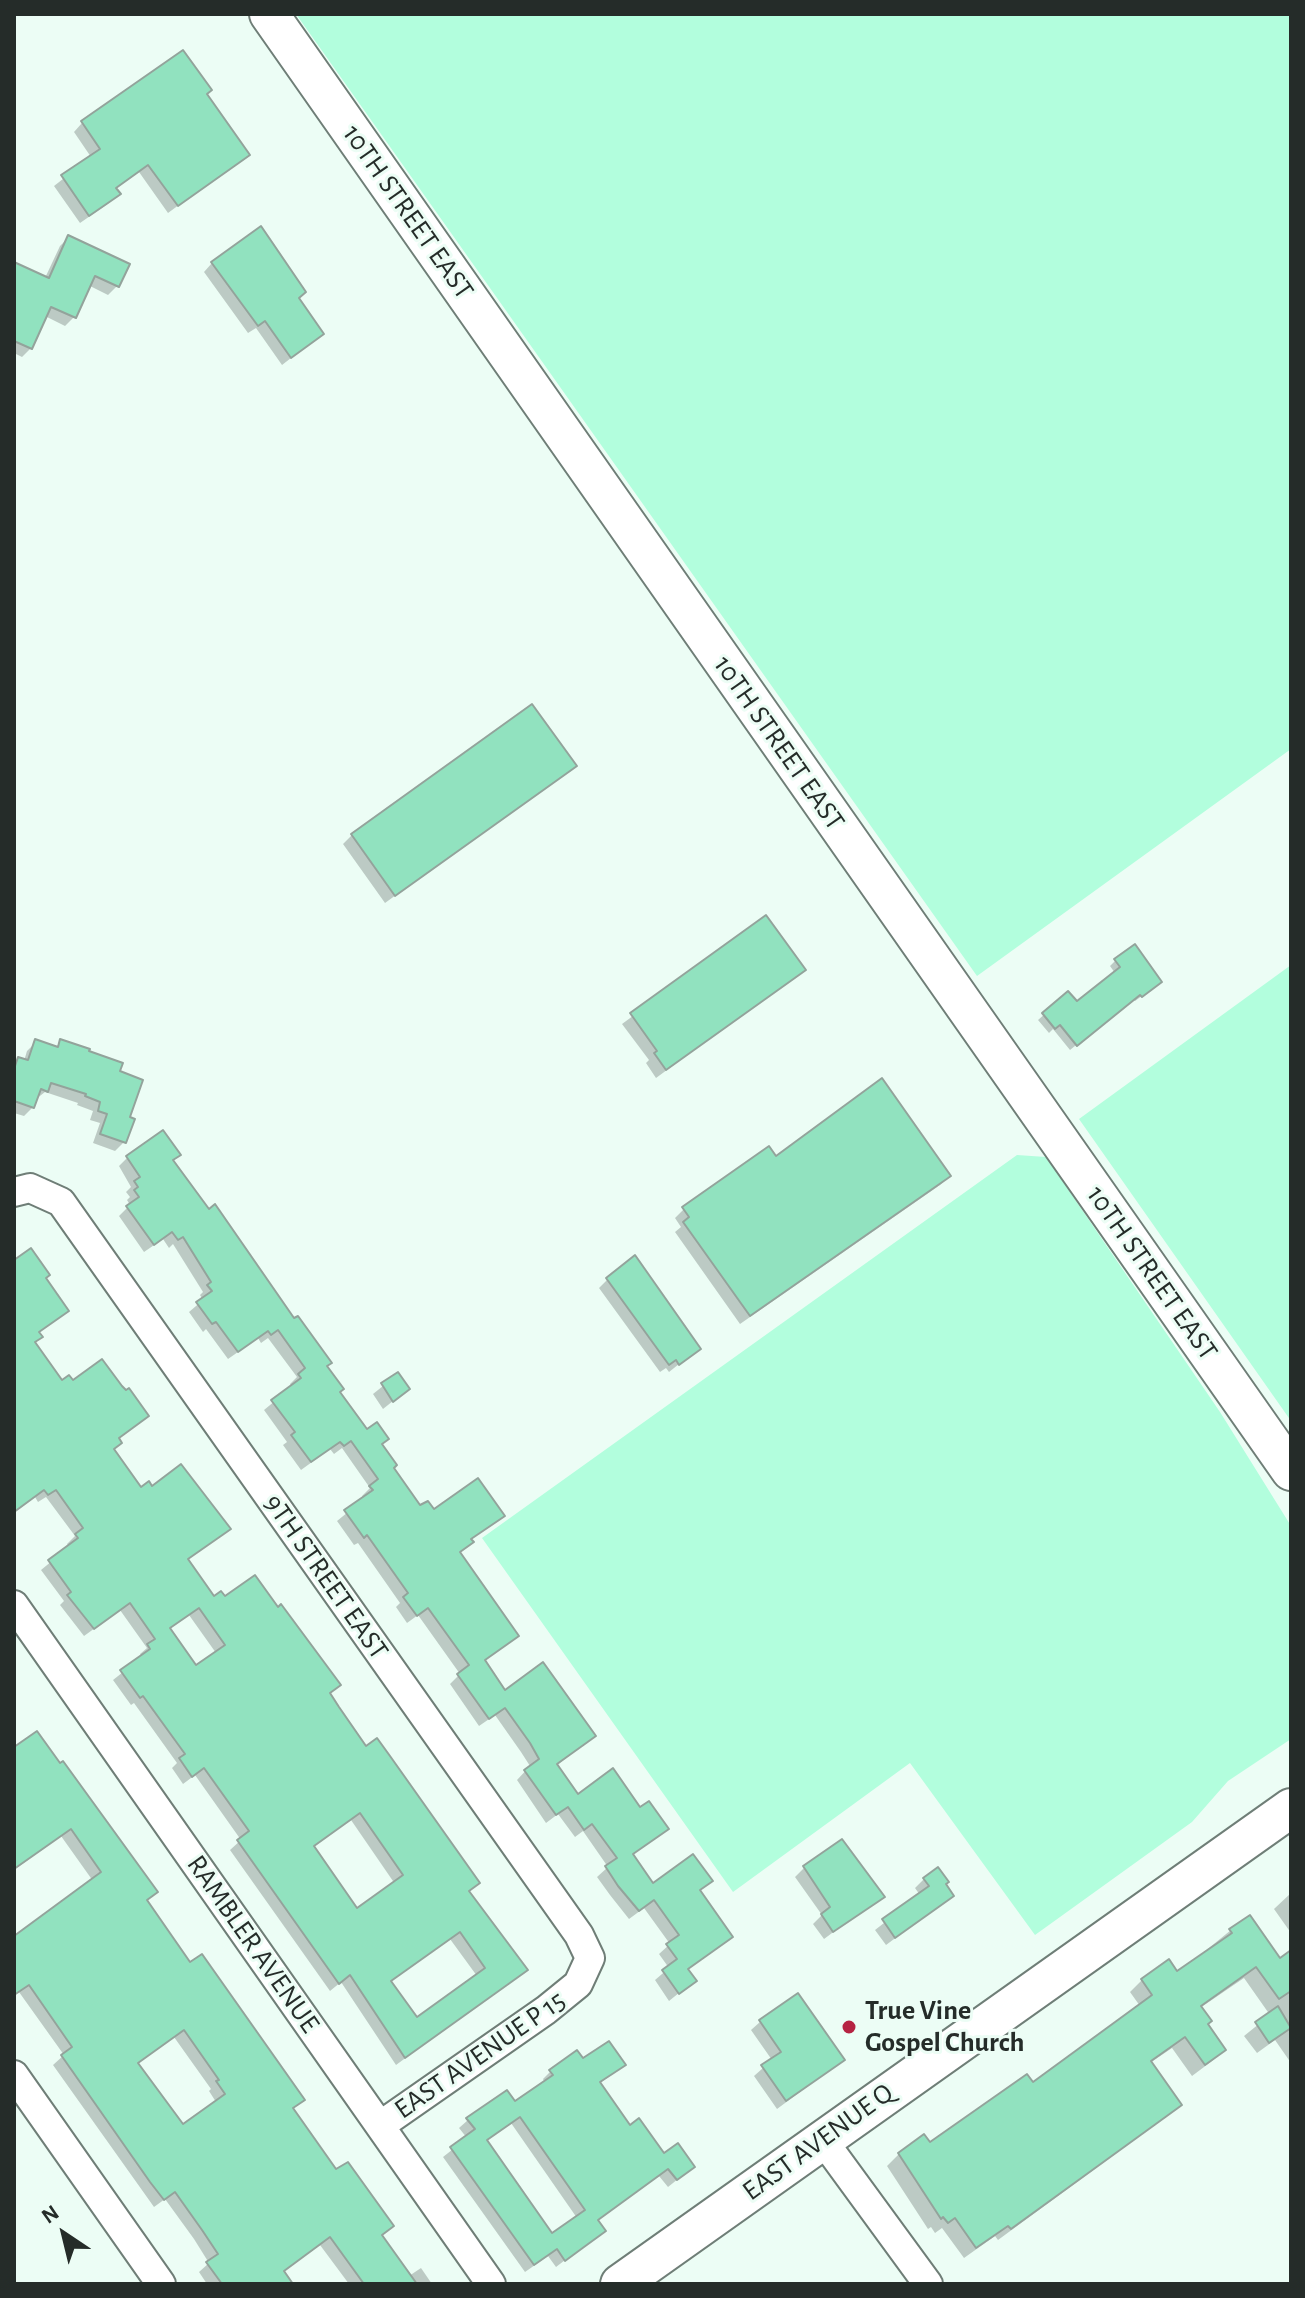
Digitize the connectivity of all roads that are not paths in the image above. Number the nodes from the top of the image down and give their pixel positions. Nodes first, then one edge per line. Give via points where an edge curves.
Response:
1 (269, 14) edge
2 (22, 1190) edge
3 (1291, 1471) edge
4 (14, 1605) edge
5 (1291, 1808) edge
6 (578, 1984) joint
7 (14, 2075) edge
8 (381, 2125) junction
9 (822, 2139) junction
10 (161, 2284) edge
11 (491, 2284) edge
12 (620, 2284) edge
13 (928, 2284) edge

1 - 3 main road, 10TH STREET EAST
2 - 6 street, 9TH STREET EAST via 61,1202 579,1935 590,1958
4 - 8 street, RAMBLER AVENUE
5 - 9 main road, EAST AVENUE Q
6 - 8 street, EAST AVENUE P 15
7 - 10 street
8 - 11 street, RAMBLER AVENUE
9 - 12 main road, EAST AVENUE Q
9 - 13 street

